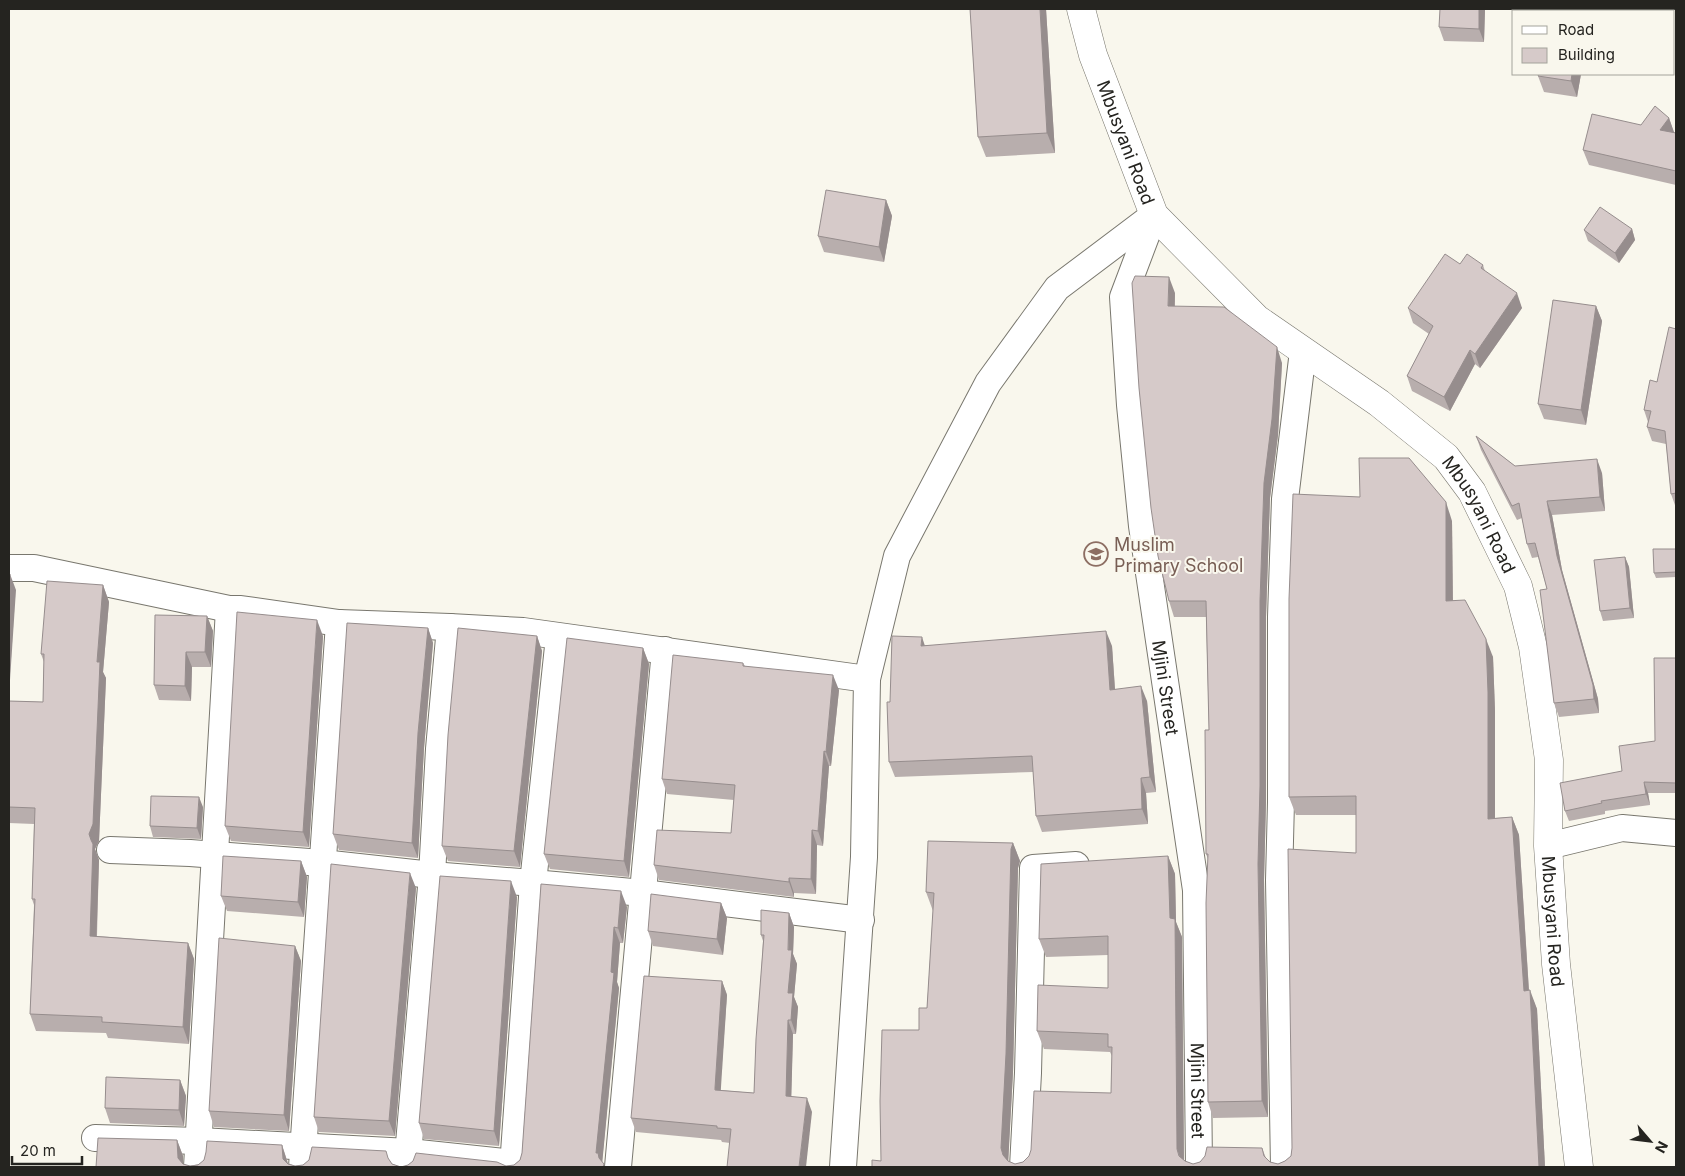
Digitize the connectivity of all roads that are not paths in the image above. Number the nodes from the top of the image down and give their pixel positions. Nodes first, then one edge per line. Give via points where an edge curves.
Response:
1 (1081, 9) edge
2 (1154, 215) junction
3 (1303, 351) junction
4 (9, 568) edge
5 (229, 609) junction
6 (339, 623) junction
7 (450, 627) junction
8 (559, 636) junction
9 (665, 650) junction
10 (867, 678) junction
11 (1676, 833) edge
12 (1548, 846) junction
13 (110, 850) dead end
14 (214, 855) junction
15 (322, 863) junction
16 (1102, 864) edge
17 (432, 875) junction
18 (533, 883) junction
19 (643, 893) junction
20 (861, 920) junction
21 (95, 1138) dead end
22 (199, 1141) junction
23 (303, 1157) edge
24 (408, 1160) edge
25 (513, 1165) edge
26 (197, 1167) edge
27 (618, 1167) edge
28 (843, 1167) edge
29 (1023, 1167) edge
30 (1199, 1167) edge
31 (1284, 1167) edge
32 (1579, 1167) edge

1 - 2 street, Mbusyani Road via 1093,55
2 - 3 street, Mbusyani Road via 1257,319
2 - 10 street via 1057,288 988,382 897,556
2 - 30 street, Mjini Street via 1123,297 1142,526 1182,858 1196,890
3 - 12 street, Mbusyani Road via 1379,403 1446,457 1472,492 1487,522 1518,586 1534,647 1549,760
3 - 31 street via 1285,499 1281,616 1279,880
4 - 5 street via 34,568
5 - 6 street
5 - 14 street
6 - 7 street
6 - 15 street
7 - 8 street
7 - 17 street
8 - 9 street
8 - 18 street
9 - 10 street
9 - 19 street
10 - 20 street
11 - 12 street via 1622,828
12 - 32 street, Mbusyani Road via 1556,964
13 - 14 street
14 - 15 street
14 - 22 street
15 - 17 street
15 - 23 street
16 - 29 street via 1033,868
17 - 18 street
17 - 24 street
18 - 19 street
18 - 25 street
19 - 20 street
19 - 27 street
20 - 28 street
21 - 22 street
22 - 23 street
22 - 26 street
23 - 24 street
24 - 25 street

